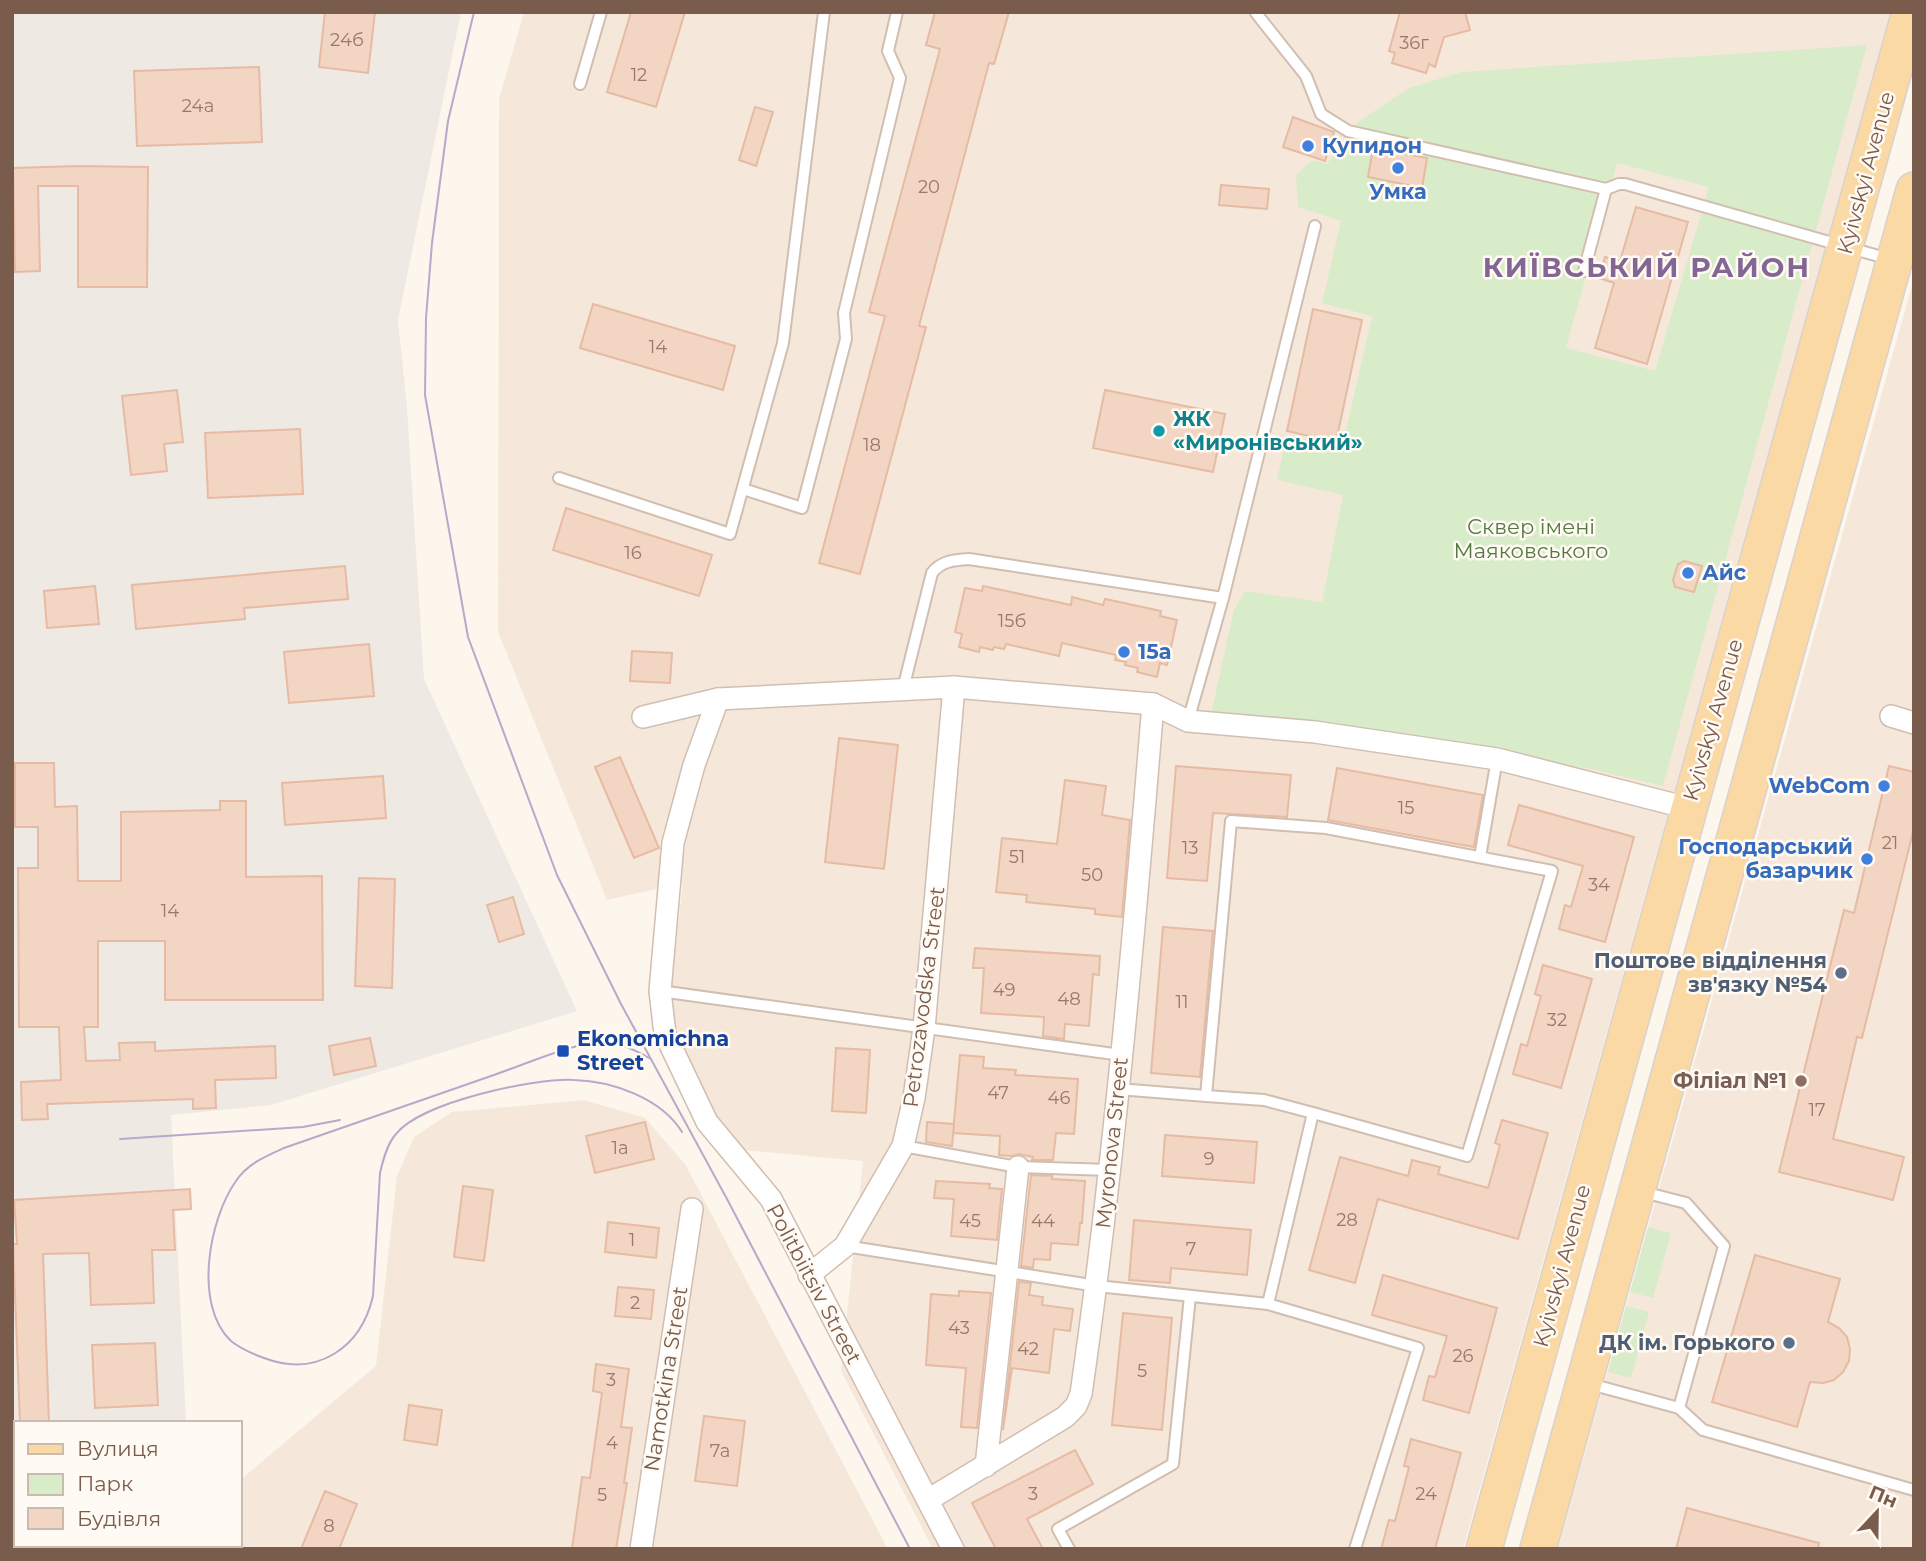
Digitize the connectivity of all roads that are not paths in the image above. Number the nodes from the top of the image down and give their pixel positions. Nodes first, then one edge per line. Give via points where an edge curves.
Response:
1 (601, 12) edge
2 (824, 12) edge
3 (897, 12) edge
4 (1256, 12) edge
5 (1910, 12) edge
6 (580, 84) dead end
7 (1606, 189) junction
8 (1914, 190) edge
9 (1315, 226) dead end
10 (1846, 246) junction
11 (1894, 261) junction
12 (1584, 271) dead end
13 (559, 478) dead end
14 (743, 489) junction
15 (1223, 598) junction
16 (954, 687) junction
17 (903, 689) junction
18 (718, 699) junction
19 (1153, 704) junction
20 (643, 716) dead end
21 (1891, 716) dead end
22 (1188, 721) junction
23 (1914, 723) edge
24 (1497, 759) junction
25 (1688, 808) junction
26 (1480, 857) junction
27 (660, 991) junction
28 (924, 1028) junction
29 (1121, 1055) junction
30 (1118, 1088) junction
31 (1206, 1096) junction
32 (1312, 1113) junction
33 (903, 1146) junction
34 (1018, 1167) junction
35 (1110, 1170) junction
36 (1637, 1191) junction
37 (692, 1209) dead end
38 (845, 1246) junction
39 (1007, 1272) junction
40 (809, 1275) junction
41 (1097, 1286) junction
42 (1190, 1296) junction
43 (1268, 1304) junction
44 (1584, 1383) junction
45 (1679, 1408) junction
46 (986, 1466) junction
47 (1914, 1490) edge
48 (928, 1500) junction
49 (641, 1549) edge
50 (953, 1549) edge
51 (1069, 1549) edge
52 (1356, 1549) edge
53 (1484, 1549) edge
54 (1538, 1549) edge

1 - 6 lane
2 - 14 lane via 783,343
3 - 14 lane via 888,51 900,78 844,313 846,339 802,508
4 - 7 lane via 1306,76 1321,114 1348,131
5 - 10 main road, Kyivskyi Avenue
7 - 10 lane via 1625,184
7 - 12 lane
8 - 11 main road
9 - 15 lane
10 - 11 lane
10 - 25 main road, Kyivskyi Avenue
11 - 36 main road
13 - 14 lane via 730,534
15 - 17 lane via 955,560 938,565 932,573
15 - 22 lane
16 - 17 street
16 - 19 street
16 - 28 street, Petrozavodska Street
17 - 18 street
18 - 20 street
18 - 27 street, Politbiitsiv Street via 673,842
19 - 22 street
19 - 29 street, Myronova Street
21 - 23 street
22 - 24 street via 1315,732
24 - 25 street
24 - 26 lane
25 - 53 main road, Kyivskyi Avenue
26 - 31 lane via 1326,828 1231,821
26 - 32 lane via 1552,871 1467,1156
27 - 28 lane
27 - 40 street, Politbiitsiv Street via 665,1034 707,1122 771,1199
28 - 29 lane
28 - 33 street, Petrozavodska Street
29 - 30 street, Myronova Street
30 - 31 lane
30 - 35 street, Myronova Street
31 - 32 lane via 1264,1100
32 - 43 lane
33 - 34 lane
33 - 38 street, Petrozavodska Street
34 - 35 lane
34 - 39 street
35 - 41 street, Myronova Street
36 - 44 main road
36 - 45 lane via 1686,1203 1724,1246
37 - 49 street, Namotkina Street
38 - 39 lane
38 - 40 street, Petrozavodska Street
39 - 41 lane
39 - 46 street
40 - 48 street, Politbiitsiv Street
41 - 42 lane
41 - 46 street, Myronova Street via 1082,1394 1076,1406
42 - 43 lane
42 - 51 lane via 1174,1464 1058,1529
43 - 52 lane via 1418,1348
44 - 45 lane
44 - 54 main road
45 - 47 lane via 1703,1430
46 - 48 street, Myronova Street
48 - 50 street, Politbiitsiv Street

